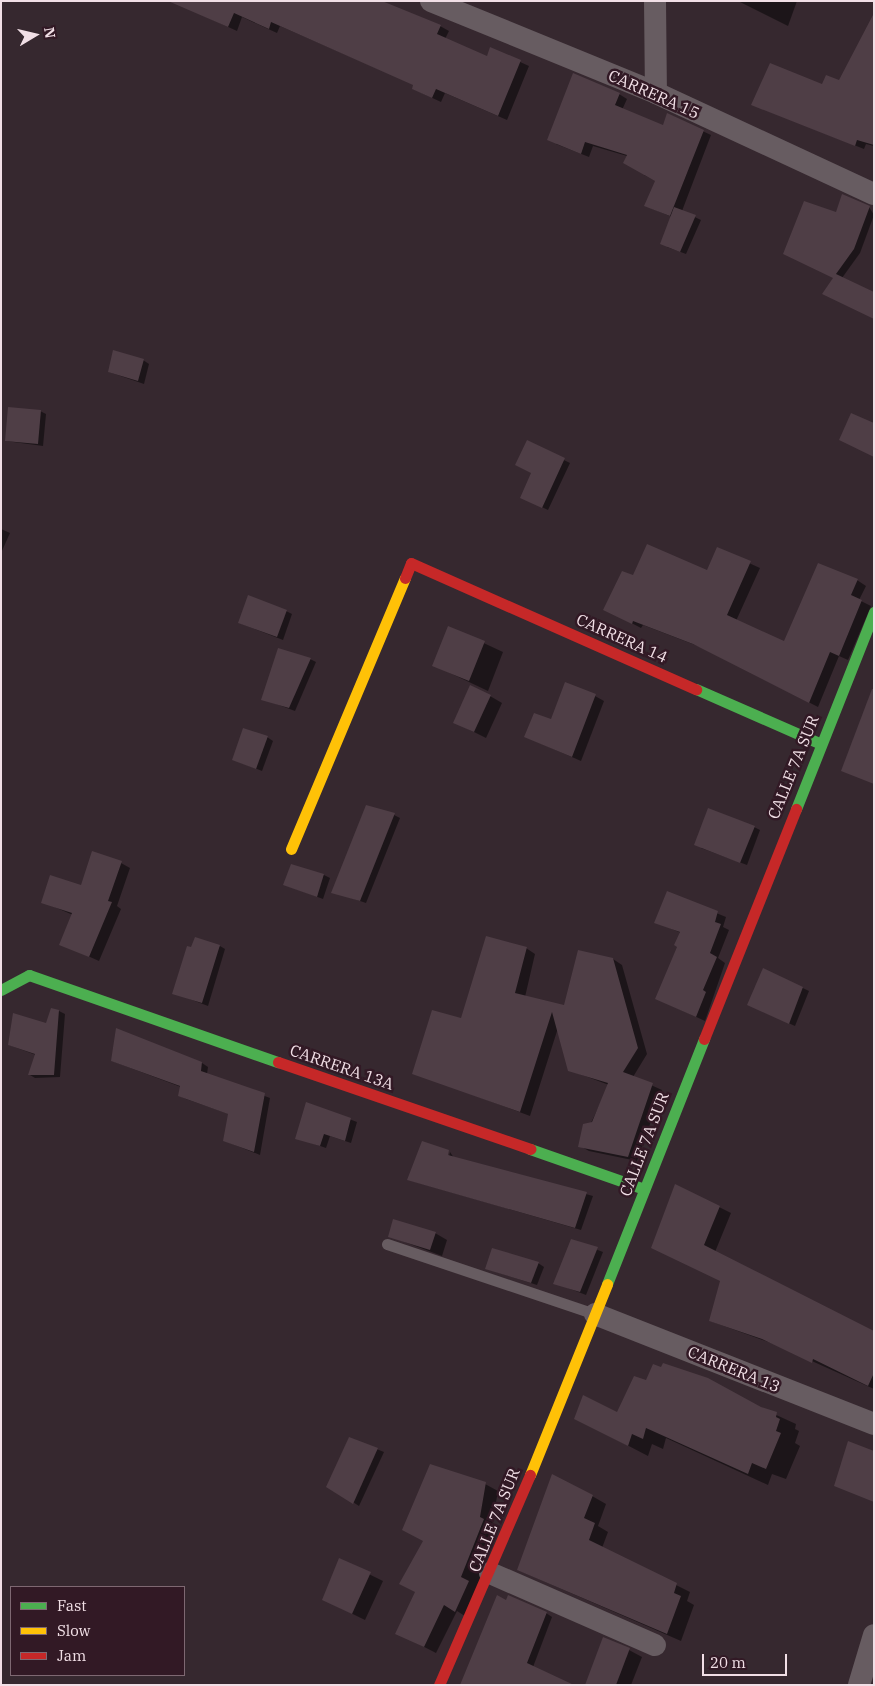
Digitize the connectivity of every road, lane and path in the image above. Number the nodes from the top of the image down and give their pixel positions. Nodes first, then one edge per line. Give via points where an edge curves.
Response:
1 (431, 1) edge
2 (655, 1) edge
3 (656, 93) junction
4 (874, 194) edge
5 (874, 612) edge
6 (819, 743) junction
7 (291, 850) dead end
8 (1, 990) edge
9 (644, 1189) junction
10 (387, 1244) dead end
11 (595, 1314) junction
12 (874, 1424) edge
13 (490, 1573) junction
14 (874, 1635) edge
15 (655, 1645) dead end
16 (439, 1685) edge
17 (859, 1685) edge

1 - 3 street, CARRERA 15
2 - 3 street
3 - 4 street, CARRERA 15
5 - 6 street, CALLE 7A SUR
6 - 7 street, CARRERA 14 via 411,563
6 - 9 street, CALLE 7A SUR
8 - 9 street, CARRERA 13A via 29,975
9 - 11 street, CALLE 7A SUR
10 - 11 lane
11 - 12 street, CARRERA 13
11 - 13 street, CALLE 7A SUR
13 - 15 street
13 - 16 street, CALLE 7A SUR
14 - 17 street

